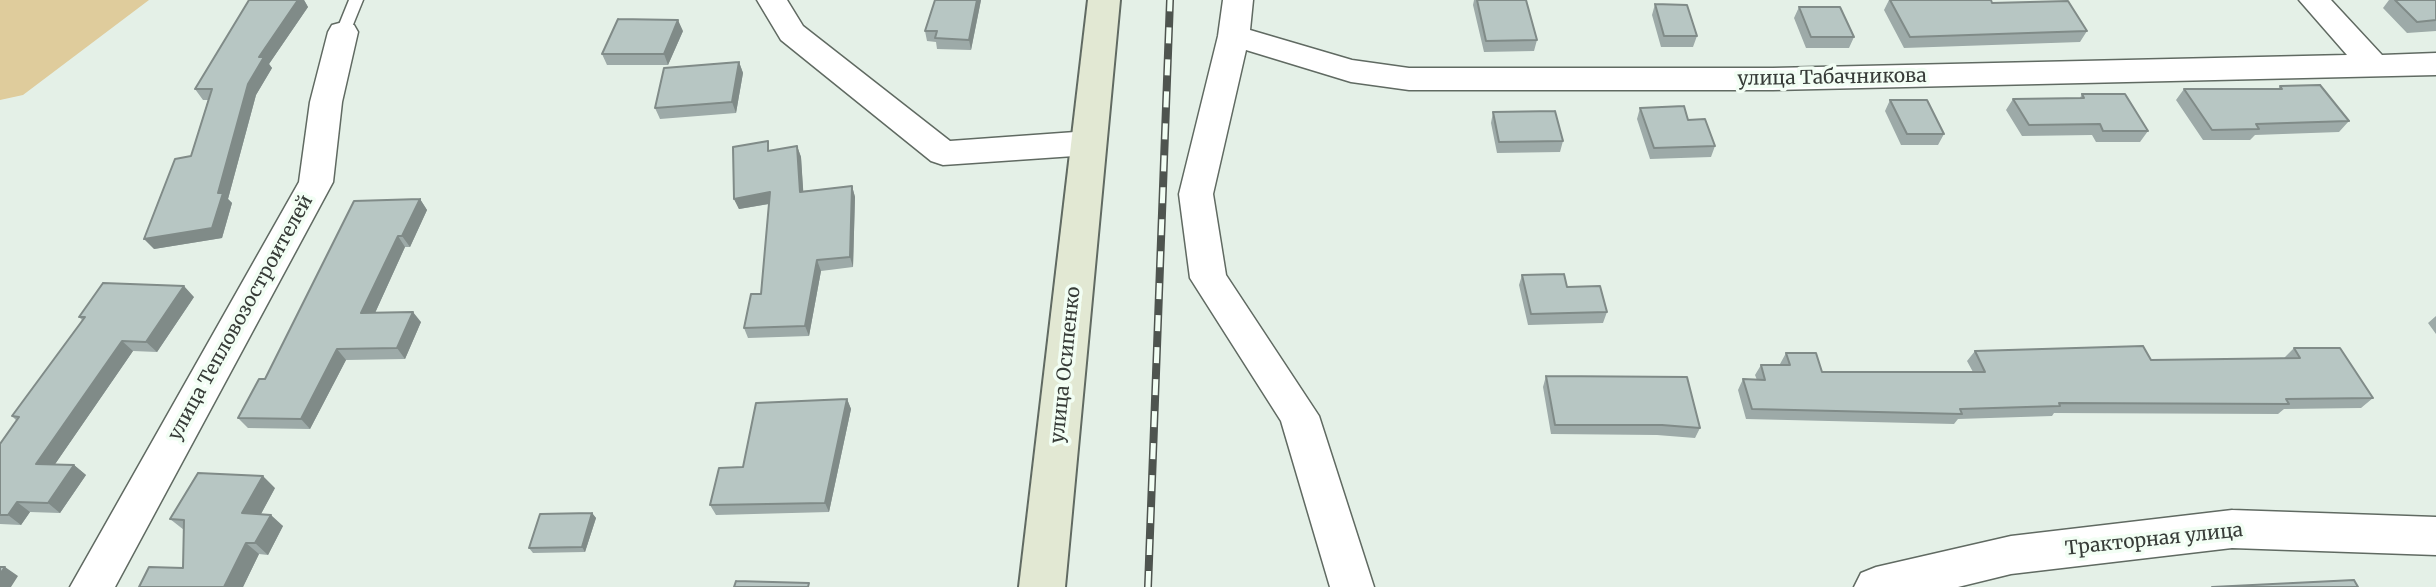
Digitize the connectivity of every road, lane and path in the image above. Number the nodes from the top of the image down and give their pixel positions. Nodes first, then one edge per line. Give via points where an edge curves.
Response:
1 (772, 0) edge
2 (1104, 0) edge
3 (1238, 0) edge
4 (2314, 0) edge
5 (349, 16) edge
6 (1234, 36) junction
7 (2436, 64) edge
8 (2374, 65) junction
9 (1089, 143) junction
10 (2436, 536) edge
11 (92, 587) edge
12 (1042, 587) edge
13 (1352, 587) edge
14 (1876, 587) edge

1 - 9 street via 792,33 943,153
2 - 9 street, улица Осипенко
3 - 6 street
4 - 8 street
5 - 11 street, улица Тепловозостроителей via 326,102 316,182
6 - 8 street, улица Табачникова via 1351,71 1409,79 1773,79
6 - 13 street via 1196,194 1208,278 1299,416
7 - 8 street, улица Табачникова
9 - 12 street, улица Осипенко
10 - 14 street, Тракторная улица via 2232,529 2011,555

